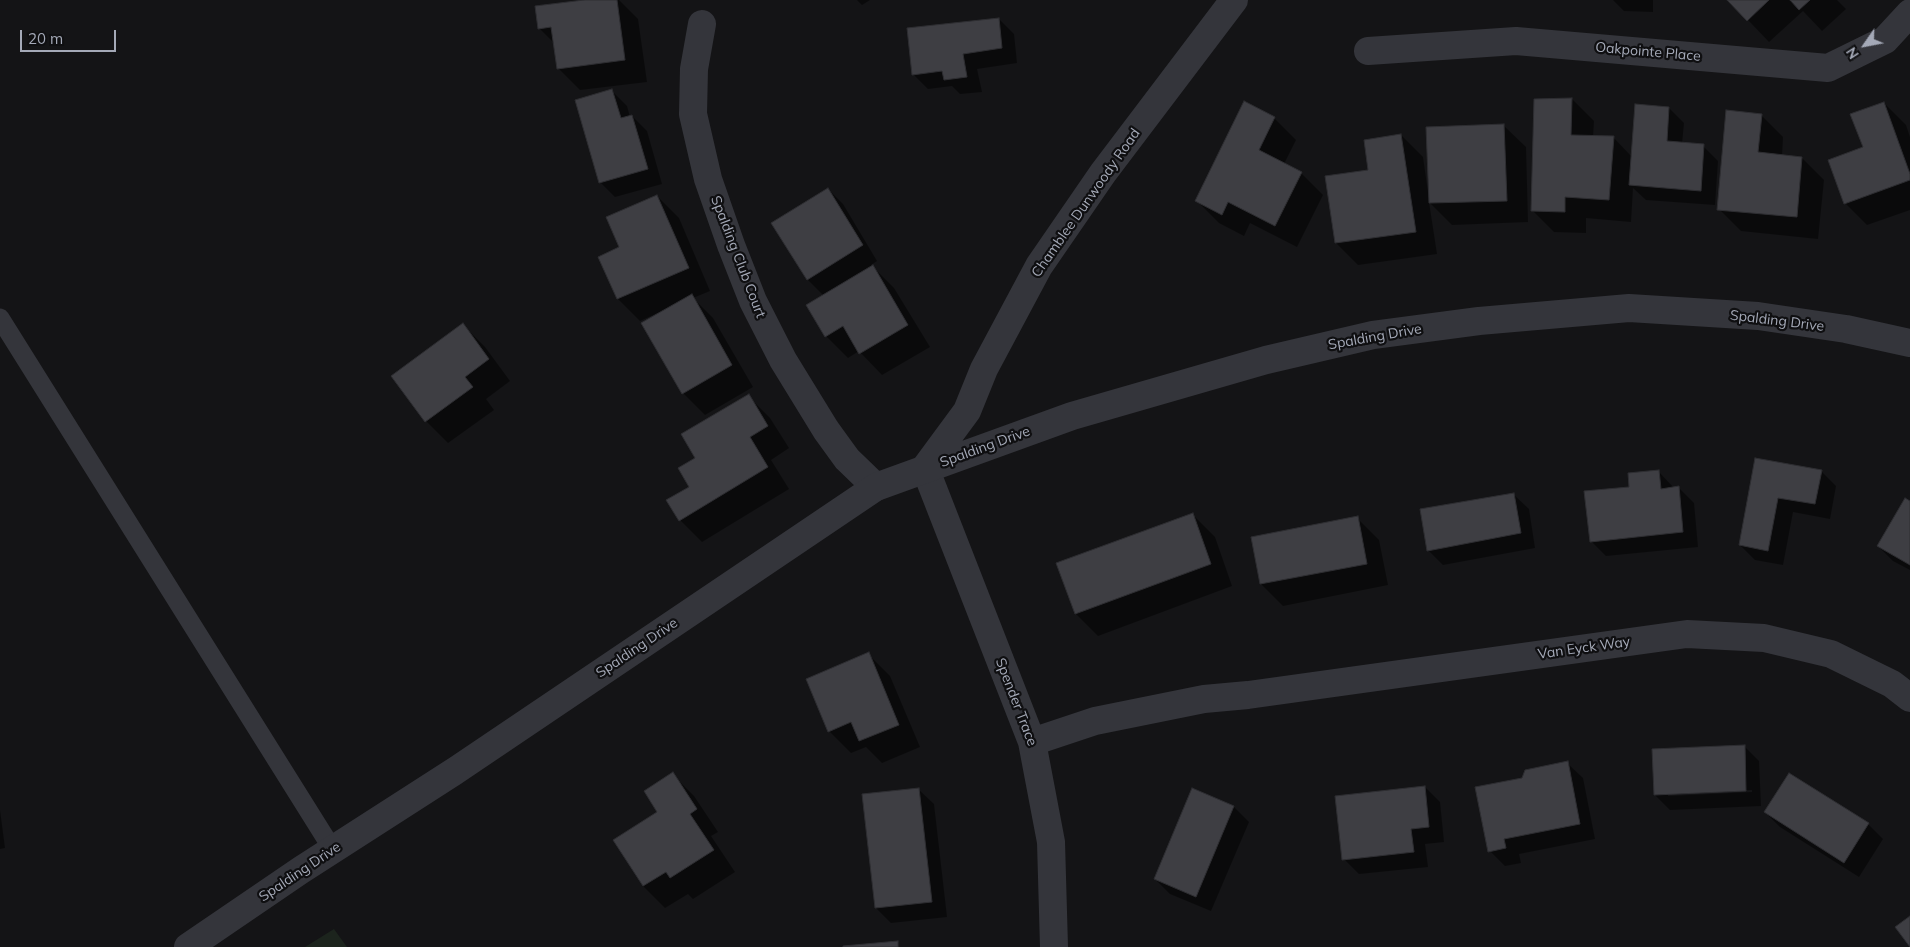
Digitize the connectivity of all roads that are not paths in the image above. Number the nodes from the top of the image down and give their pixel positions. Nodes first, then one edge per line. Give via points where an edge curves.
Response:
1 (1234, 0) edge
2 (1910, 13) edge
3 (702, 24) dead end
4 (1368, 51) dead end
5 (0, 318) edge
6 (1910, 343) edge
7 (925, 468) junction
8 (876, 487) junction
9 (1910, 698) edge
10 (1032, 742) junction
11 (332, 850) junction
12 (188, 947) edge
13 (1054, 947) edge

1 - 7 street, Chamblee Dunwoody Road via 1103,173 1039,266 984,369 967,411
2 - 4 street, Oakpointe Place via 1885,40 1828,68 1516,41
3 - 8 street, Spalding Club Court via 694,69 693,114 708,179 730,245 753,301 783,360 847,459
5 - 11 lane
6 - 7 street, Spalding Drive via 1846,329 1758,316 1629,308 1479,321 1373,335 1266,360 1072,416
7 - 8 street, Spalding Drive
7 - 10 street, Spender Trace
8 - 11 street, Spalding Drive
9 - 10 street, Van Eyck Way via 1892,684 1831,654 1764,638 1688,634 1204,699 1095,721
10 - 13 street, Spender Trace via 1051,842
11 - 12 street, Spalding Drive

